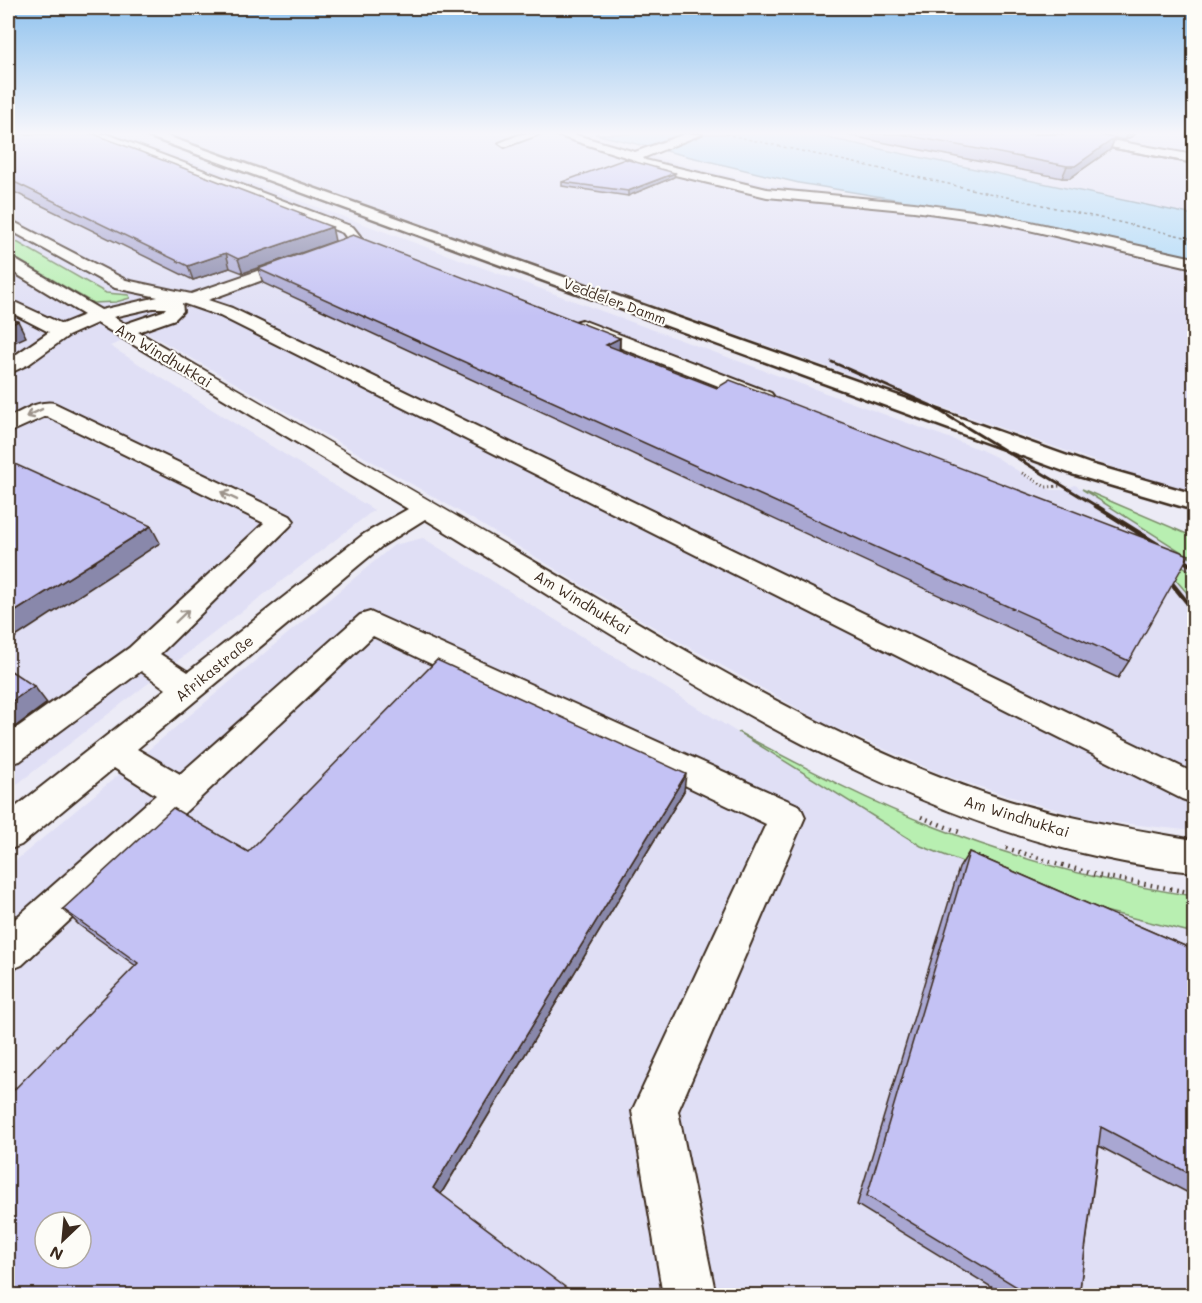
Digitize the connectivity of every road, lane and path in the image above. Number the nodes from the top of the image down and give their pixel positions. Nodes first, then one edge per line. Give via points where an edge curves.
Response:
1 (256, 195) edge
2 (317, 195) edge
3 (787, 195) edge
4 (8, 223) edge
5 (356, 241) junction
6 (379, 247) edge
7 (334, 249) edge
8 (312, 257) edge
9 (8, 262) edge
10 (1194, 263) edge
11 (183, 300) junction
12 (8, 304) edge
13 (100, 317) junction
14 (569, 321) edge
15 (62, 331) junction
16 (123, 331) junction
17 (8, 368) edge
18 (781, 404) edge
19 (8, 426) edge
20 (1081, 469) junction
21 (1194, 502) edge
22 (425, 508) junction
23 (1194, 523) edge
24 (140, 656) junction
25 (189, 688) junction
26 (112, 750) junction
27 (8, 751) edge
28 (1194, 789) edge
29 (182, 793) junction
30 (8, 834) edge
31 (1194, 856) edge
32 (8, 951) edge
33 (690, 1296) edge

1 - 5 street via 348,230
2 - 20 main road, Veddeler Damm
3 - 10 street via 994,218
4 - 11 street via 121,284
5 - 6 street
5 - 7 street
8 - 11 street
9 - 13 street, Am Windhukkai
11 - 13 street via 146,302
11 - 16 street via 169,315
11 - 28 street via 237,317
12 - 15 street
13 - 15 street
13 - 16 street, Am Windhukkai
14 - 18 street
15 - 17 street
16 - 22 street, Am Windhukkai
24 -> 19 street via 281,521 46,408
20 - 21 main road, Veddeler Damm
20 - 23 main road, Veddeler Damm
22 - 25 street, Afrikastraße via 373,540
22 - 31 street, Am Windhukkai via 740,695 876,763 1017,818 1090,838
24 - 25 street
24 - 27 street
25 - 26 street, Afrikastraße
26 - 29 street
26 - 30 street, Afrikastraße
29 - 32 street
29 - 33 street via 370,622 787,817 655,1111

